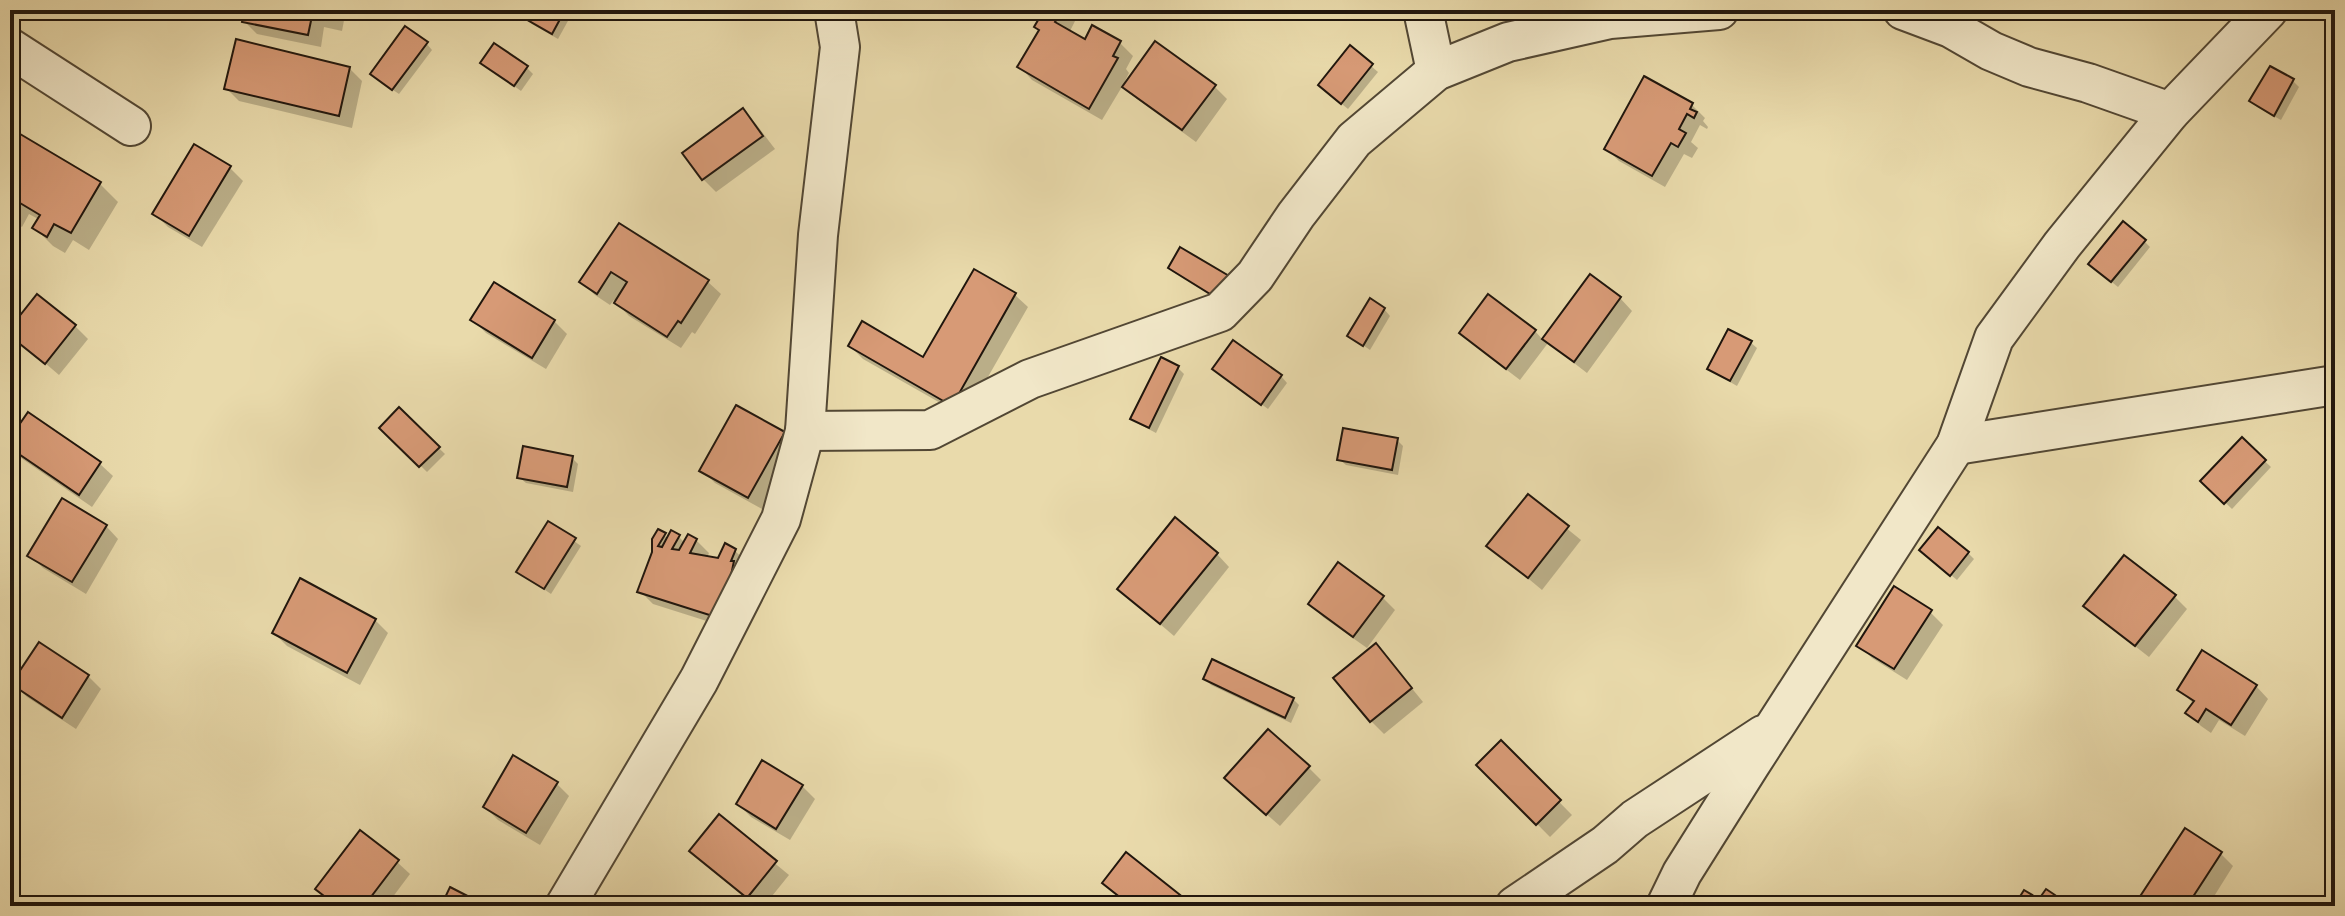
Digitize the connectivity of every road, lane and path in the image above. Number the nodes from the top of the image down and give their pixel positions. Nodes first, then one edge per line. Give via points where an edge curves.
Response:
1 (834, 10) edge
2 (1423, 10) edge
3 (1719, 10) edge
4 (1903, 10) edge
5 (2268, 10) edge
6 (10, 48) edge
7 (1436, 71) junction
8 (2170, 112) junction
9 (131, 126) dead end
10 (2335, 385) edge
11 (805, 431) junction
12 (1956, 445) junction
13 (1774, 728) junction
14 (565, 906) edge
15 (1515, 906) edge
16 (1666, 906) edge

1 - 11 street via 840,47 818,235
2 - 7 street
3 - 7 street via 1610,19 1508,42
4 - 8 street via 2029,67
5 - 8 street
6 - 9 street
7 - 11 street via 1354,140 1255,276 1220,312 1030,379 930,430
8 - 12 street via 1994,338
10 - 12 street
11 - 14 street via 781,519 699,680
12 - 13 street
13 - 15 street
13 - 16 street

